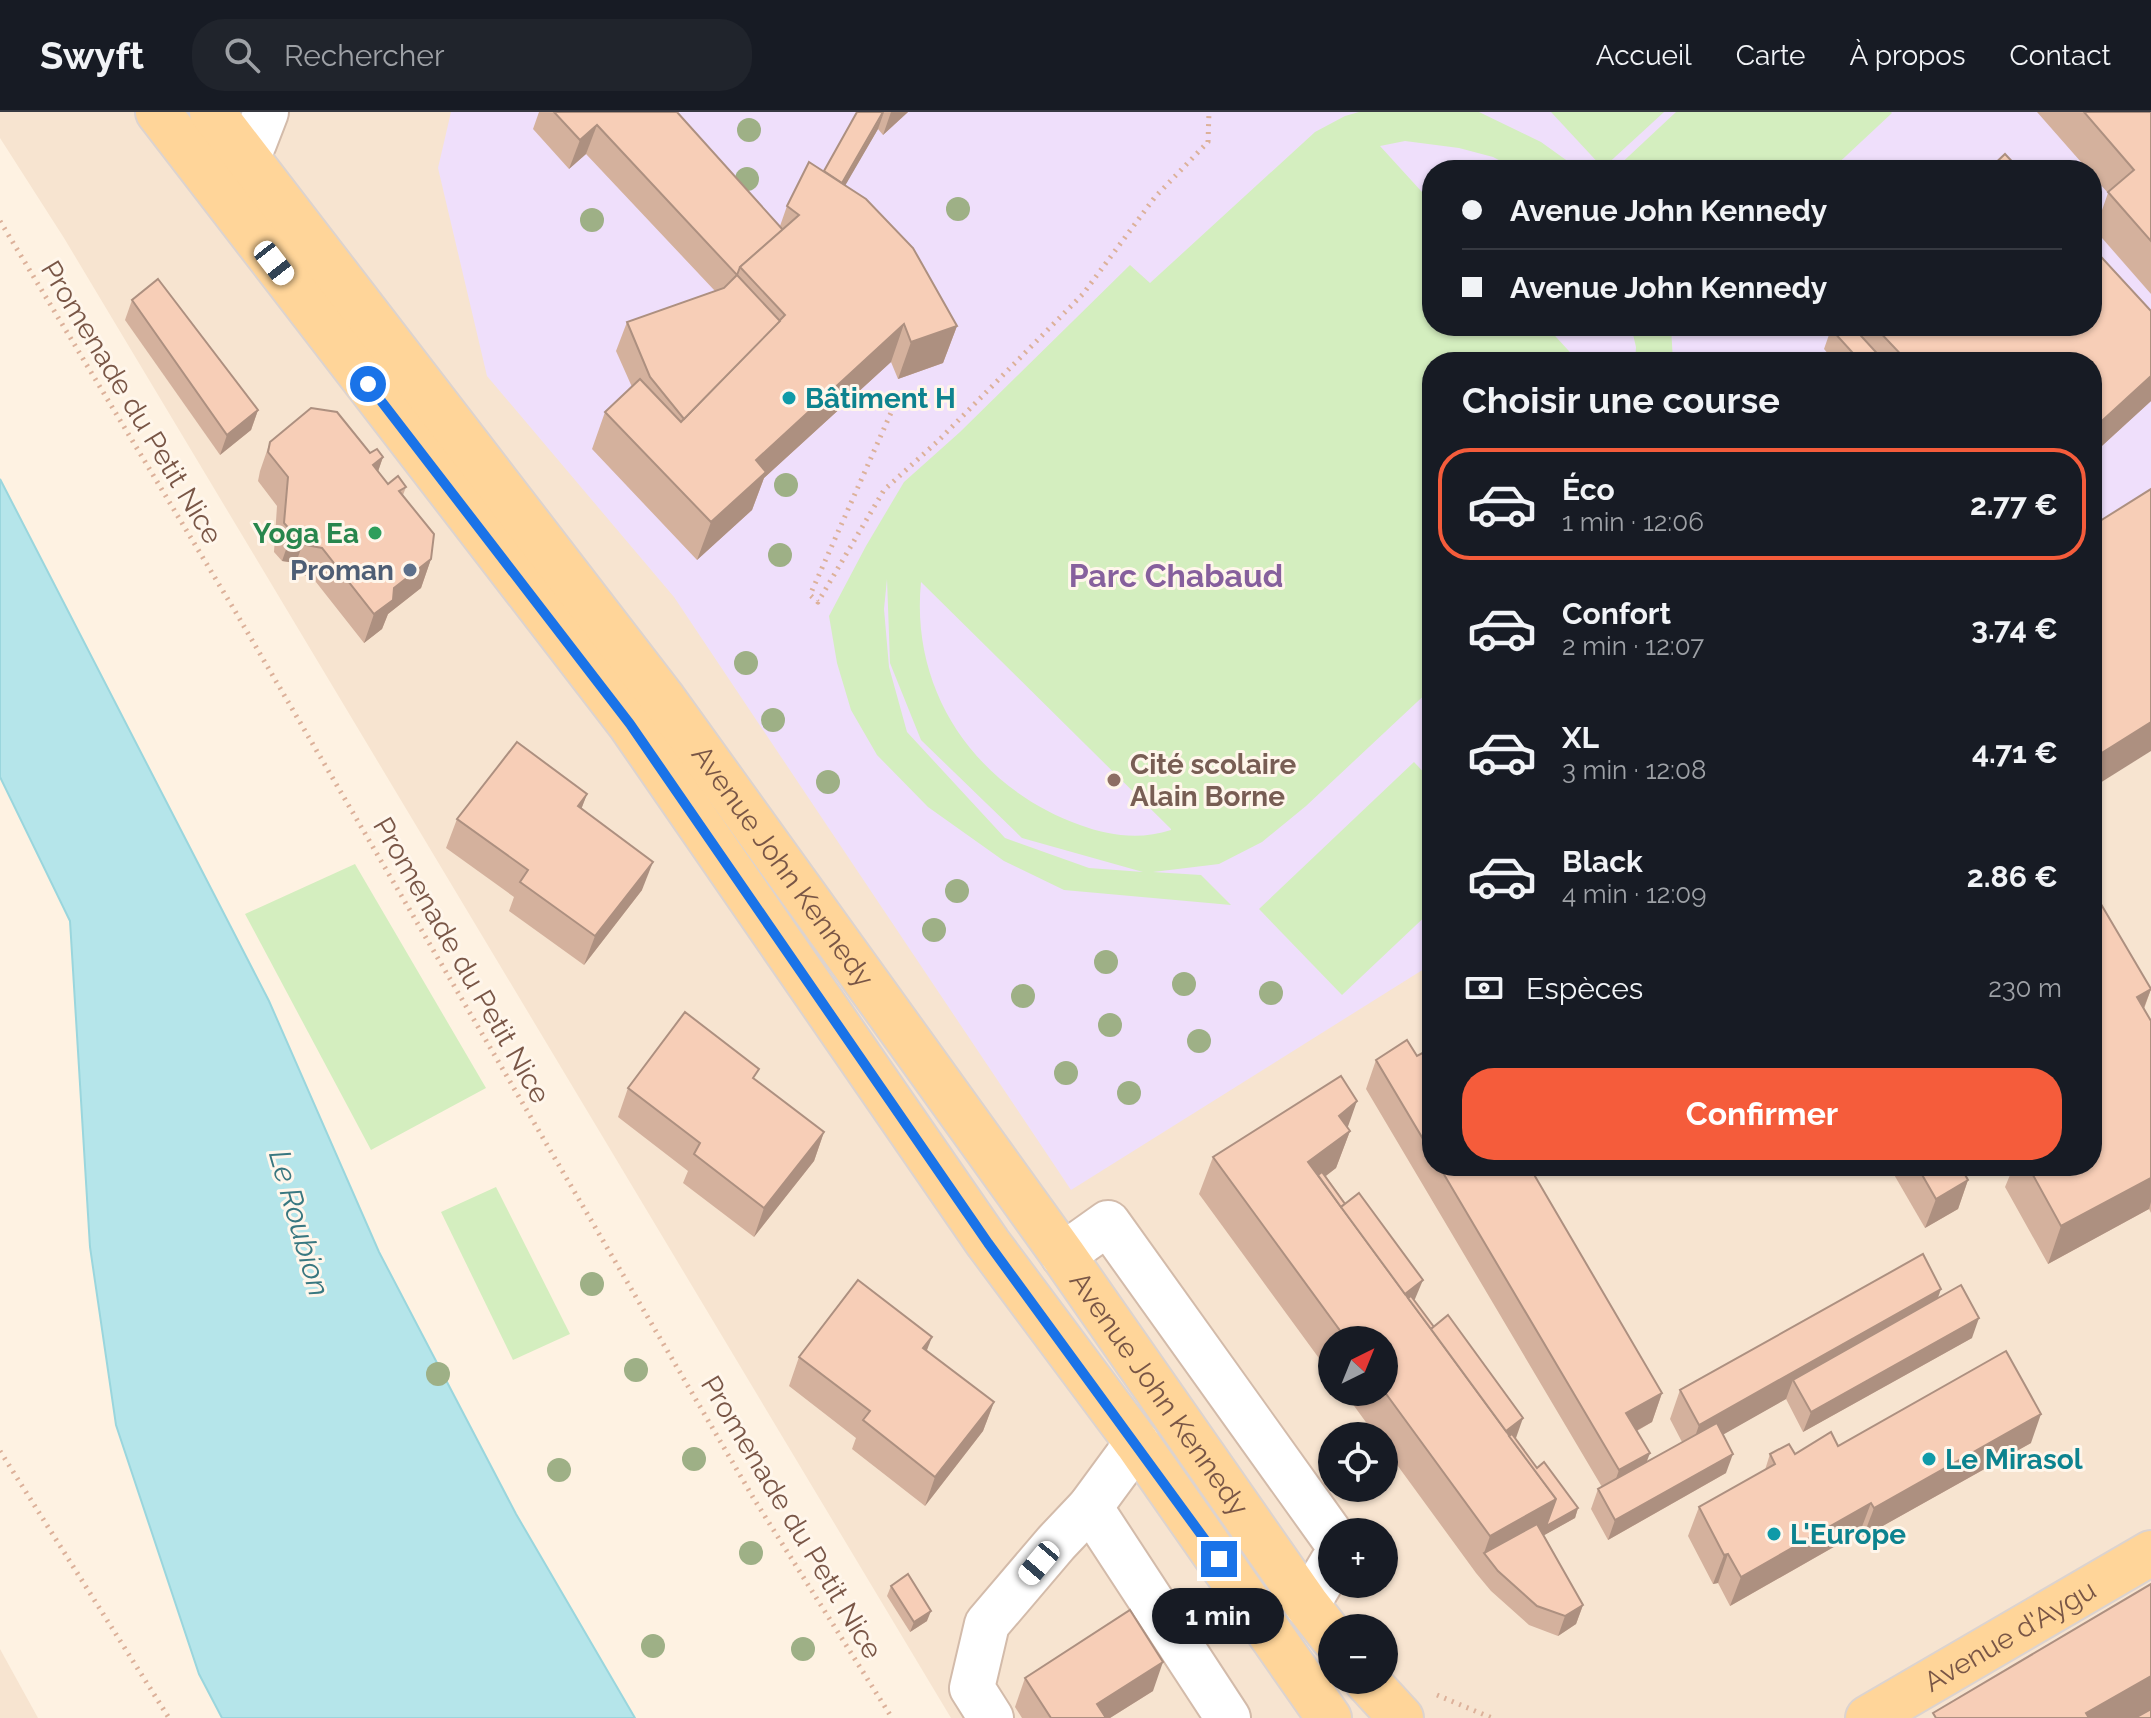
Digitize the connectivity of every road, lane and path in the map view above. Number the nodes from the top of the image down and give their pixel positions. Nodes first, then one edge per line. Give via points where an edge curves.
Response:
1 (158, 112) edge
2 (212, 112) edge
3 (266, 112) edge
4 (1209, 112) edge
5 (242, 151) junction
6 (0, 221) edge
7 (894, 406) dead end
8 (1063, 1255) junction
9 (1137, 1443) junction
10 (0, 1451) edge
11 (1090, 1507) junction
12 (1319, 1518) edge
13 (2146, 1567) edge
14 (1318, 1620) edge
15 (1393, 1694) edge
16 (1417, 1706) edge
17 (169, 1718) edge
18 (892, 1718) edge
19 (991, 1718) edge
20 (1228, 1718) edge
21 (1329, 1718) edge
22 (1492, 1718) edge
23 (1868, 1718) edge

1 - 9 main road, Avenue John Kennedy via 630,724 988,1243
2 - 5 main road, Avenue John Kennedy
3 - 5 lane via 254,143
4 - 7 path via 1208,142 1155,197 1083,294 884,490 818,602 810,595
5 - 8 main road, Avenue John Kennedy via 664,700
6 - 18 path, Promenade du Petit Nice via 235,611 754,1499
8 - 12 lane via 1108,1223
8 - 14 main road, Avenue John Kennedy
9 - 11 lane
9 - 21 main road, Avenue John Kennedy
10 - 17 path
11 - 19 lane via 987,1624 972,1688
11 - 20 lane
13 - 23 main road, Avenue d'Aygu
15 - 16 main road
16 - 22 path

